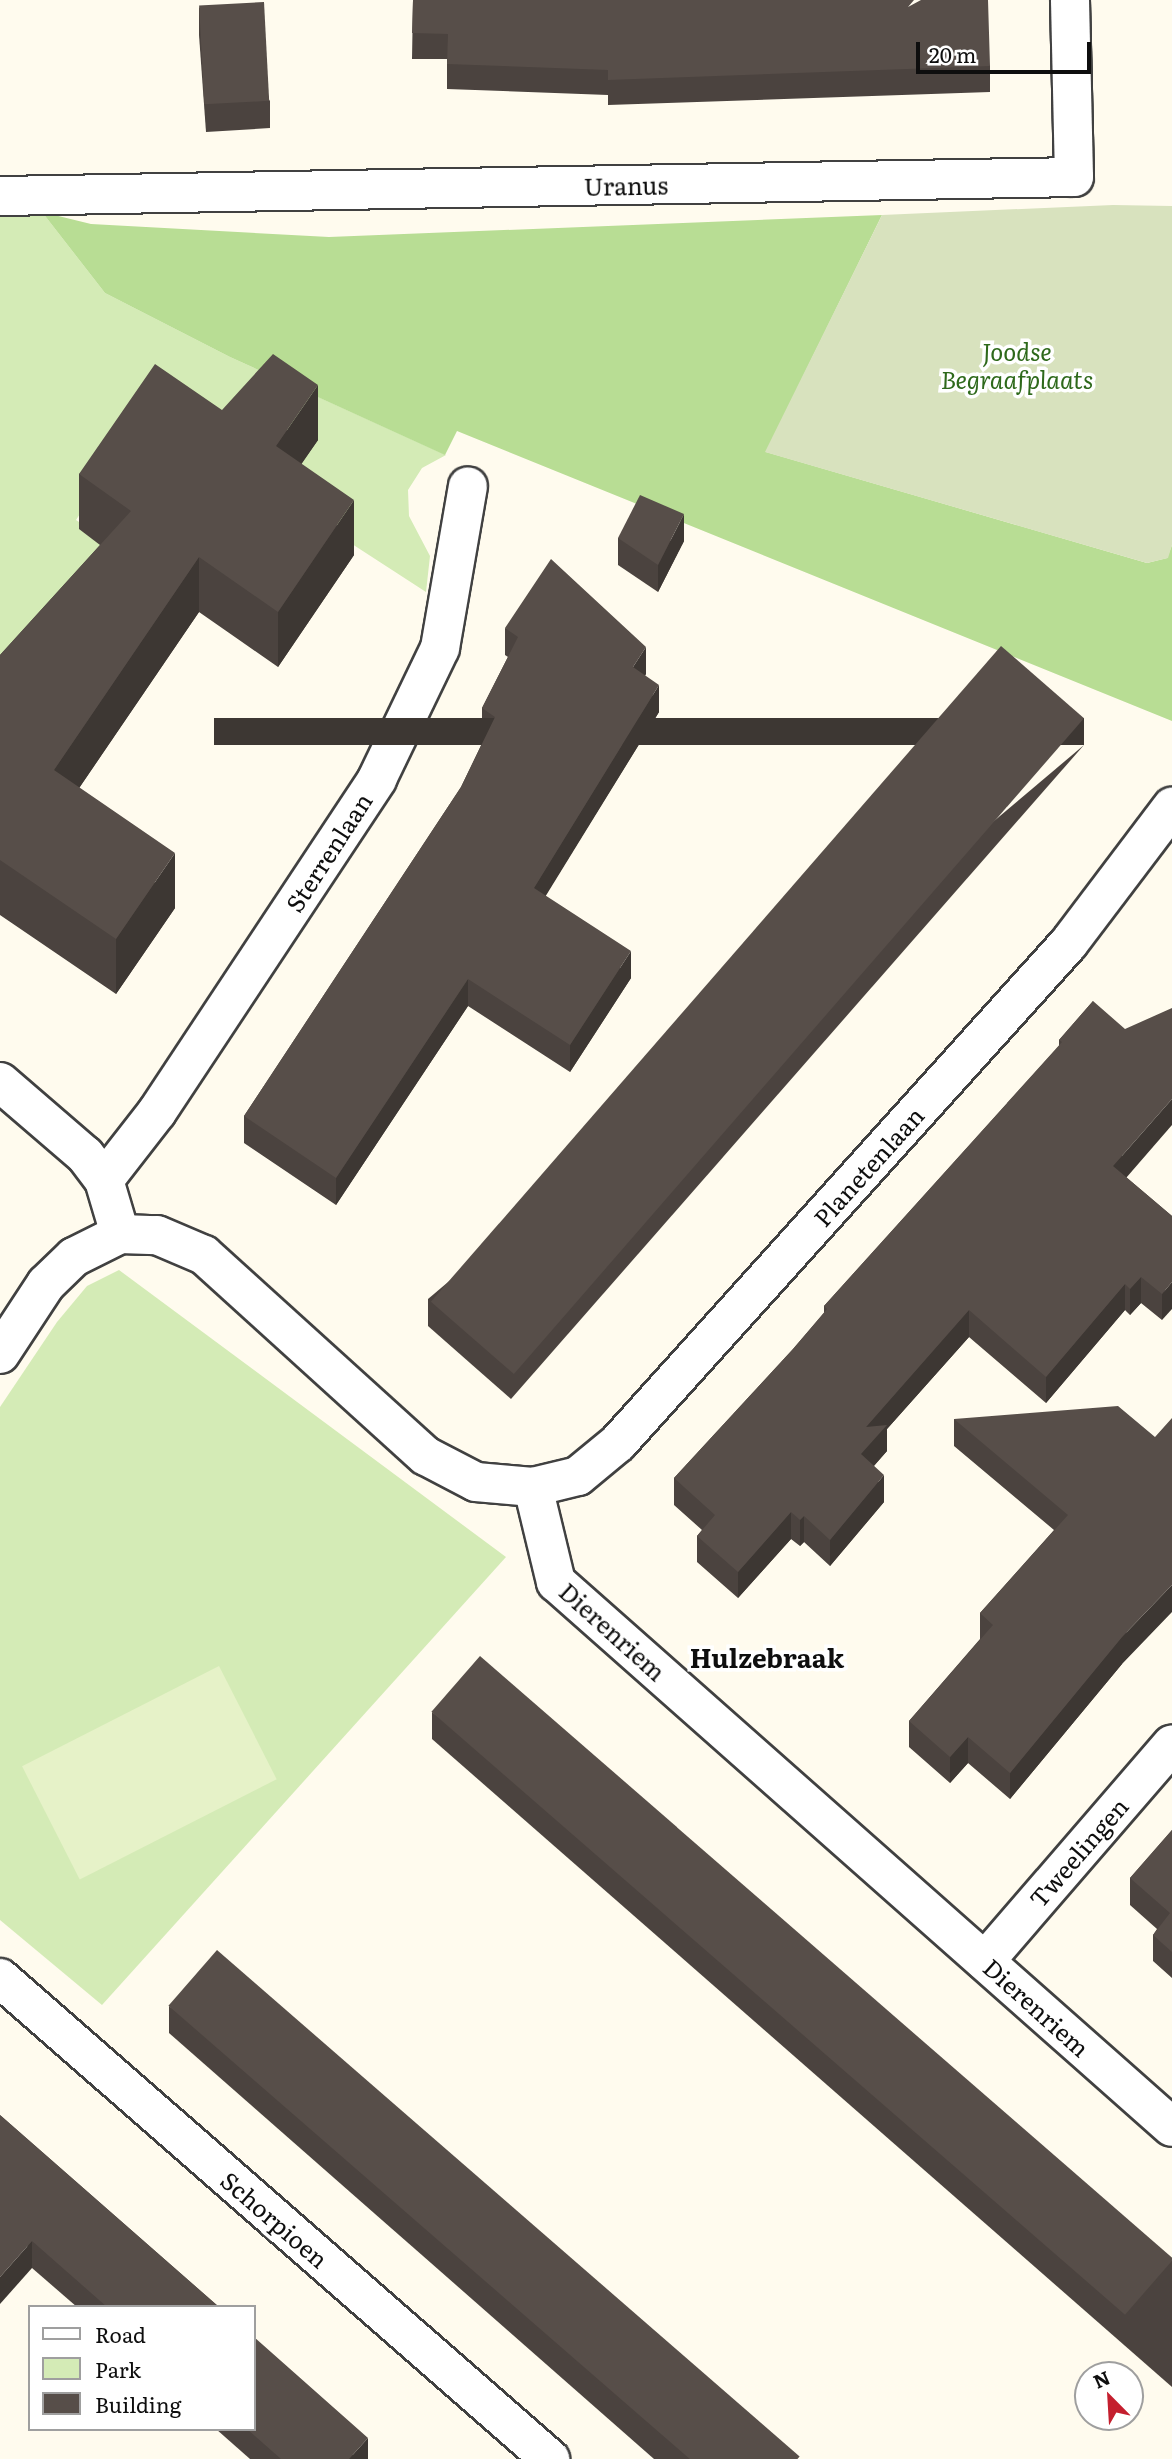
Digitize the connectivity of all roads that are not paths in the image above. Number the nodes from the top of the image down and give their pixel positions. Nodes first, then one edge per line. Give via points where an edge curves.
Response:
1 (1070, 0) edge
2 (0, 196) edge
3 (468, 486) dead end
4 (1172, 807) edge
5 (0, 1082) edge
6 (104, 1180) junction
7 (120, 1234) junction
8 (0, 1354) edge
9 (533, 1487) junction
10 (1172, 1744) edge
11 (985, 1961) junction
12 (0, 1978) edge
13 (1172, 2127) edge
14 (550, 2459) edge

1 - 2 street, Uranus via 1074,177
3 - 6 street, Sterrenlaan via 440,648 377,779 157,1112
4 - 9 street, Planetenlaan via 1069,943 618,1443 578,1476
5 - 6 street via 85,1155
6 - 7 street
7 - 8 street via 74,1257 46,1283
7 - 9 street via 157,1235 204,1255 426,1456 476,1482
9 - 11 street, Dierenriem via 556,1582
10 - 11 street, Tweelingen
11 - 13 street, Dierenriem
12 - 14 street, Schorpioen

